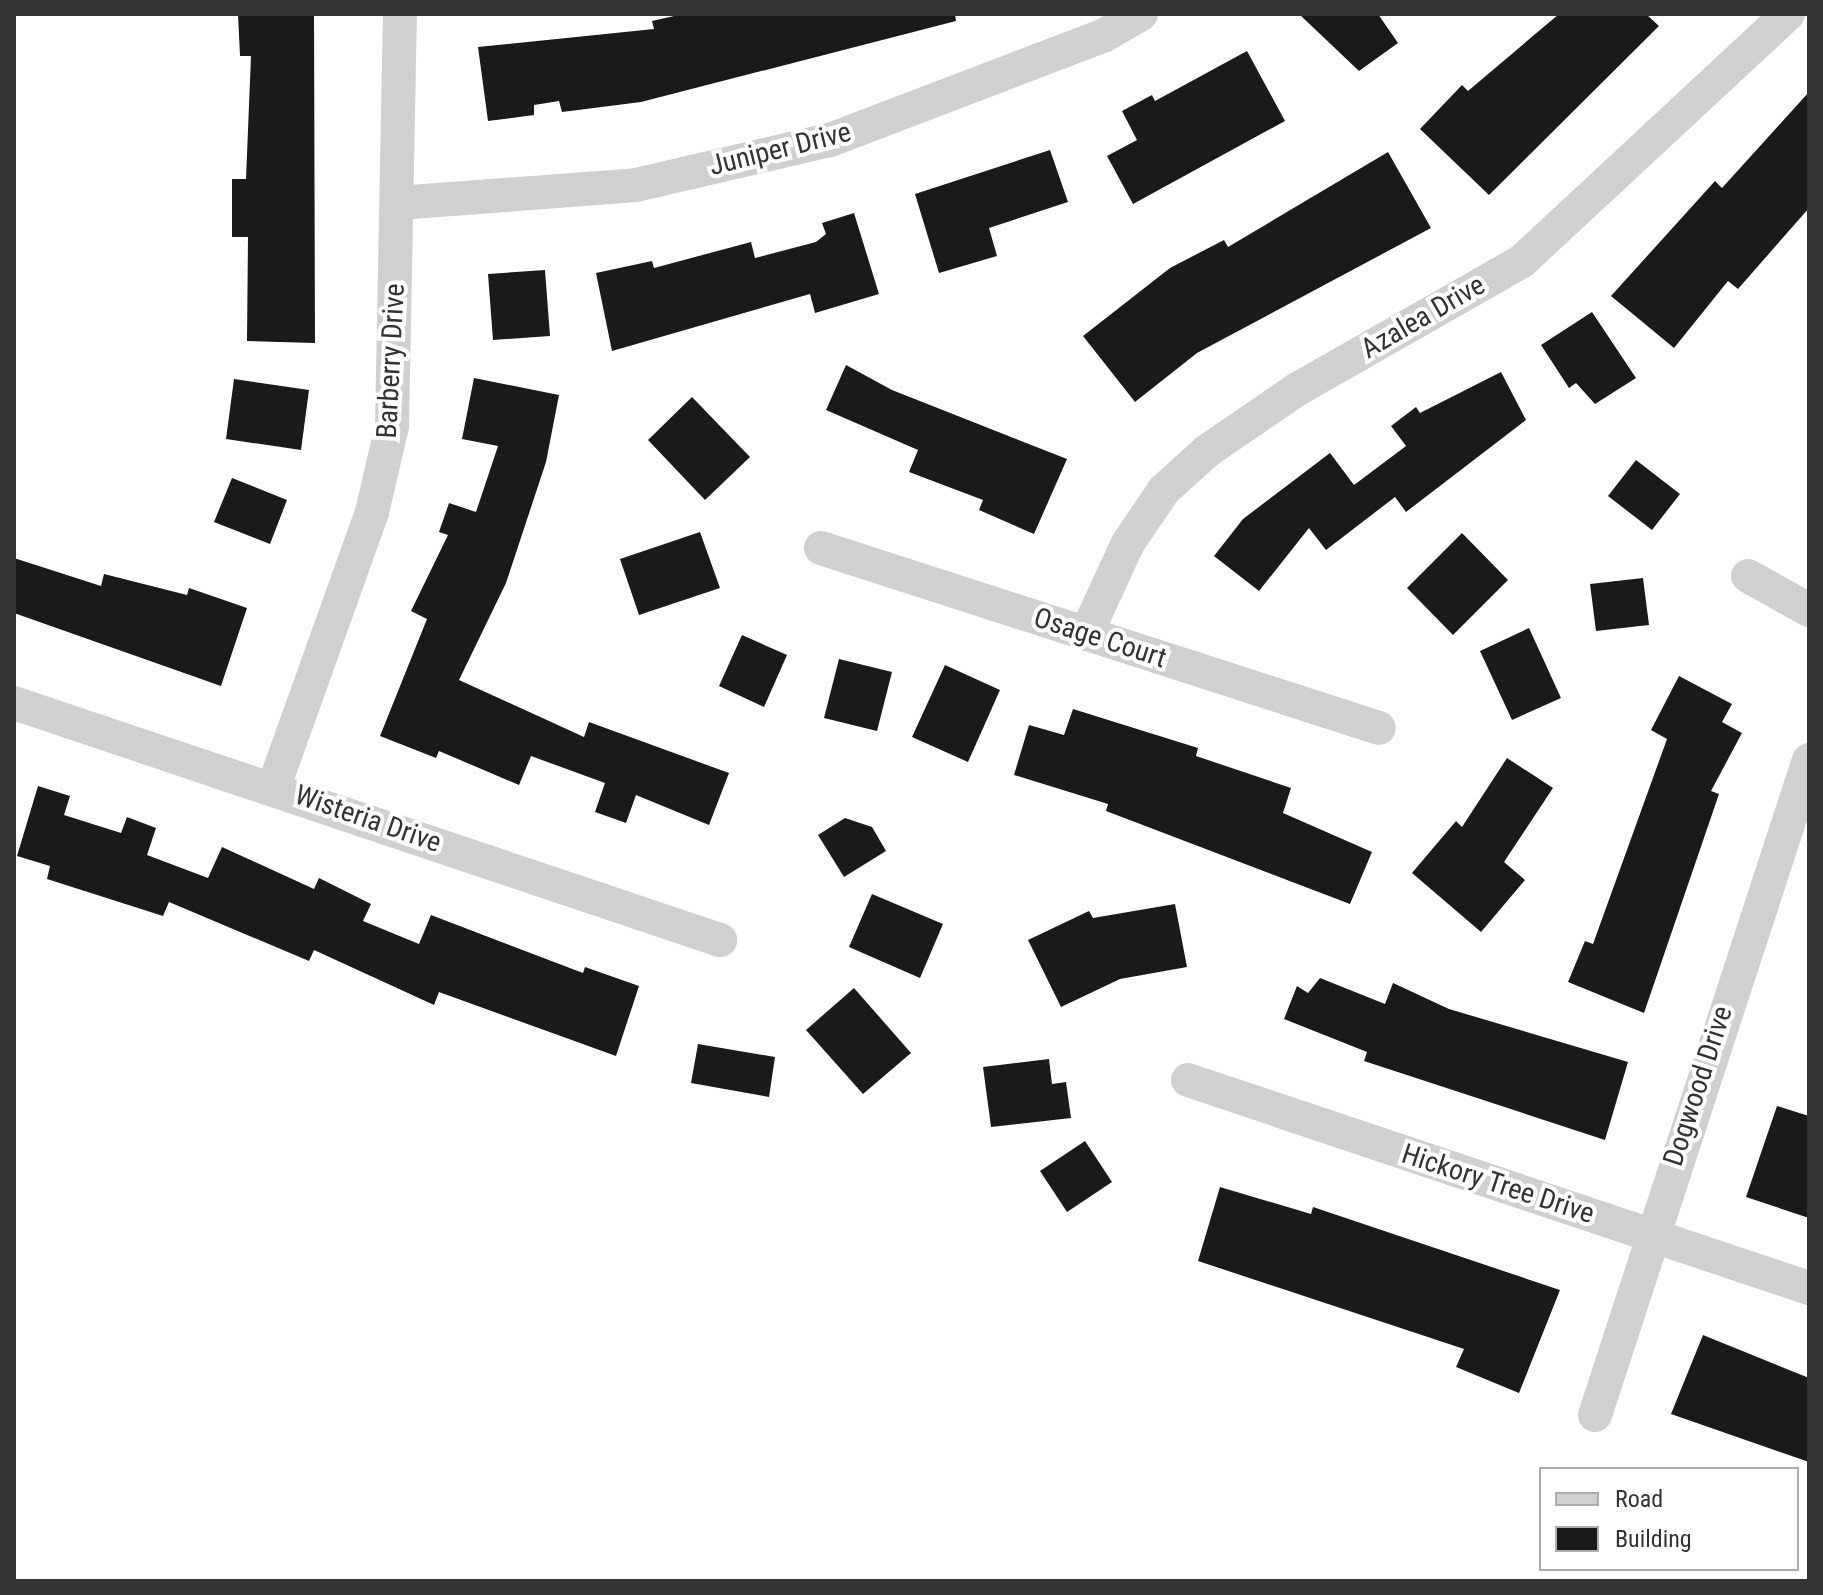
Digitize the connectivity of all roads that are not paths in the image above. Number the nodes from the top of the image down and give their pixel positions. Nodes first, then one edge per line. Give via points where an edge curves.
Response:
1 (400, 14) edge
2 (1141, 14) edge
3 (1788, 14) edge
4 (398, 203) junction
5 (821, 548) dead end
6 (1748, 576) dead end
7 (1809, 610) edge
8 (1086, 634) junction
9 (14, 703) edge
10 (1379, 728) dead end
11 (1809, 760) edge
12 (274, 786) junction
13 (720, 940) dead end
14 (1188, 1080) dead end
15 (1650, 1235) junction
16 (1809, 1288) edge
17 (1595, 1415) dead end

1 - 4 street, Barberry Drive
2 - 4 street, Juniper Drive via 1103,36 830,140 636,185
3 - 8 street, Azalea Drive via 1522,261 1296,390 1207,451 1164,490 1128,543
4 - 12 street, Barberry Drive via 392,426 372,512
5 - 8 street, Osage Court
6 - 7 street
8 - 10 street, Osage Court
9 - 12 street, Wisteria Drive
11 - 15 street, Dogwood Drive
12 - 13 street, Wisteria Drive
14 - 15 street, Hickory Tree Drive
15 - 16 street, Hickory Tree Drive
15 - 17 street, Dogwood Drive

